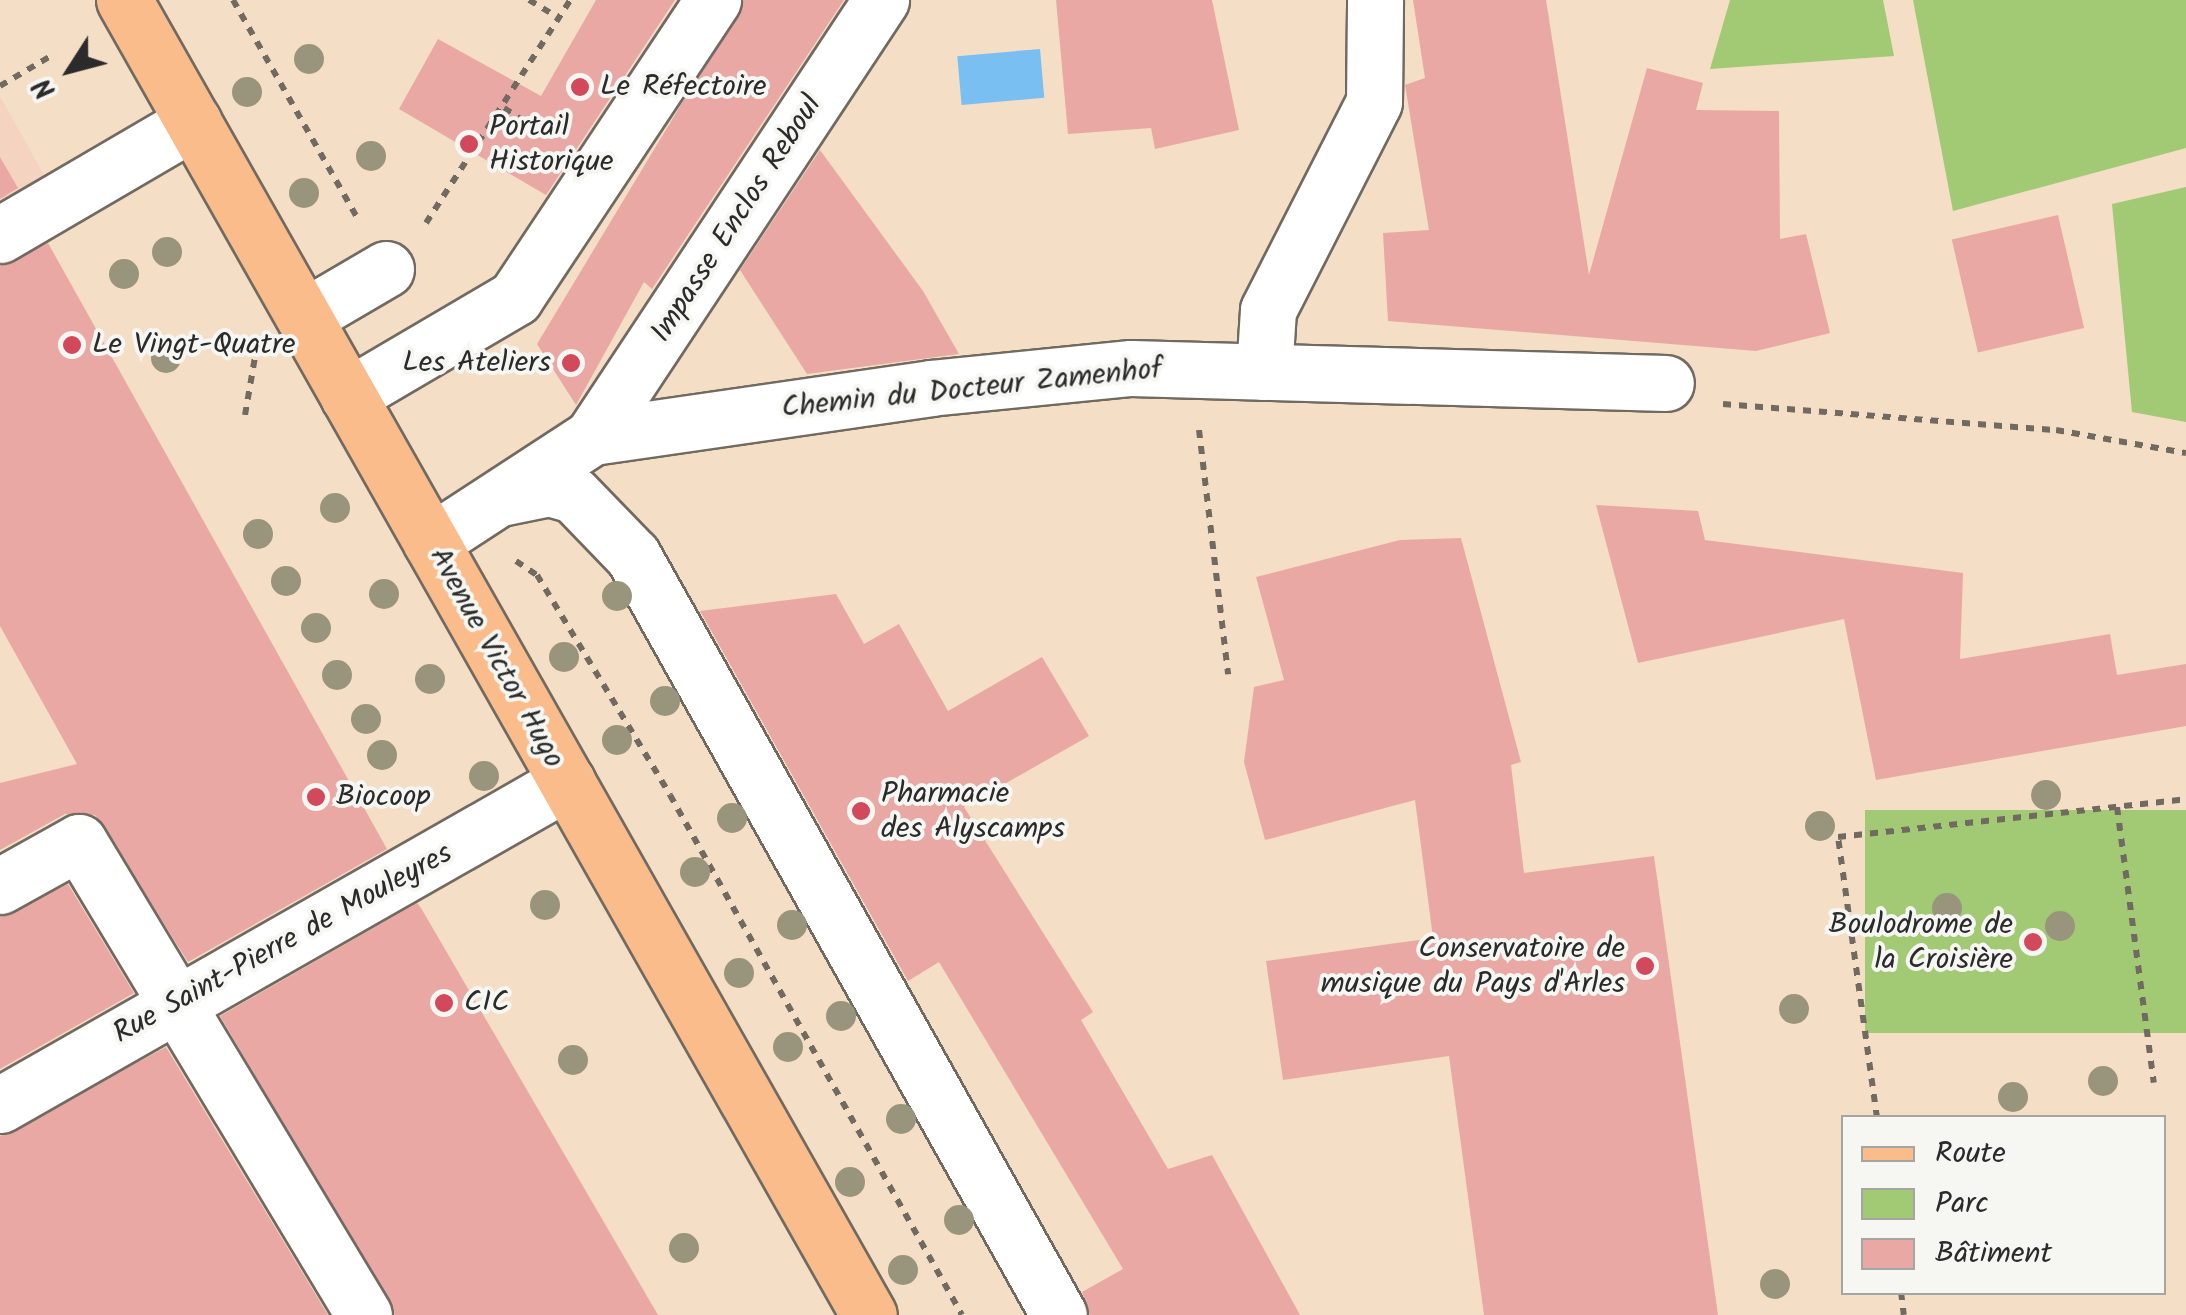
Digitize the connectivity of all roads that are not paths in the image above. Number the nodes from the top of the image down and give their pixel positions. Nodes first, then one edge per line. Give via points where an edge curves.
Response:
1 (124, 0) edge
2 (713, 0) edge
3 (881, 0) edge
4 (1375, 0) edge
5 (193, 122) junction
6 (0, 234) edge
7 (386, 269) road end
8 (304, 317) junction
9 (1264, 372) junction
10 (1666, 383) road end
11 (348, 396) junction
12 (592, 438) junction
13 (504, 497) junction
14 (430, 542) junction
15 (566, 782) junction
16 (0, 886) edge
17 (174, 1002) junction
18 (0, 1105) edge
19 (364, 1315) edge
20 (868, 1315) edge
21 (1059, 1315) edge

1 - 5 main road, Avenue Victor Hugo
2 - 11 street via 515,298
3 - 12 street, Impasse Enclos Reboul
4 - 9 street via 1374,102 1268,310
5 - 6 street
5 - 8 main road, Avenue Victor Hugo
7 - 8 street
8 - 11 main road, Avenue Victor Hugo
9 - 10 street, Chemin du Docteur Zamenhof
9 - 12 street, Chemin du Docteur Zamenhof via 1130,368
11 - 14 main road, Avenue Victor Hugo
12 - 13 street, Chemin du Docteur Zamenhof
13 - 14 street, Chemin du Docteur Zamenhof
13 - 21 street via 549,488 574,495 633,556
14 - 15 main road, Avenue Victor Hugo
15 - 17 street, Rue Saint-Pierre de Mouleyres
15 - 20 main road, Avenue Victor Hugo
16 - 17 street via 79,842
17 - 18 street, Rue Saint-Pierre de Mouleyres
17 - 19 street

